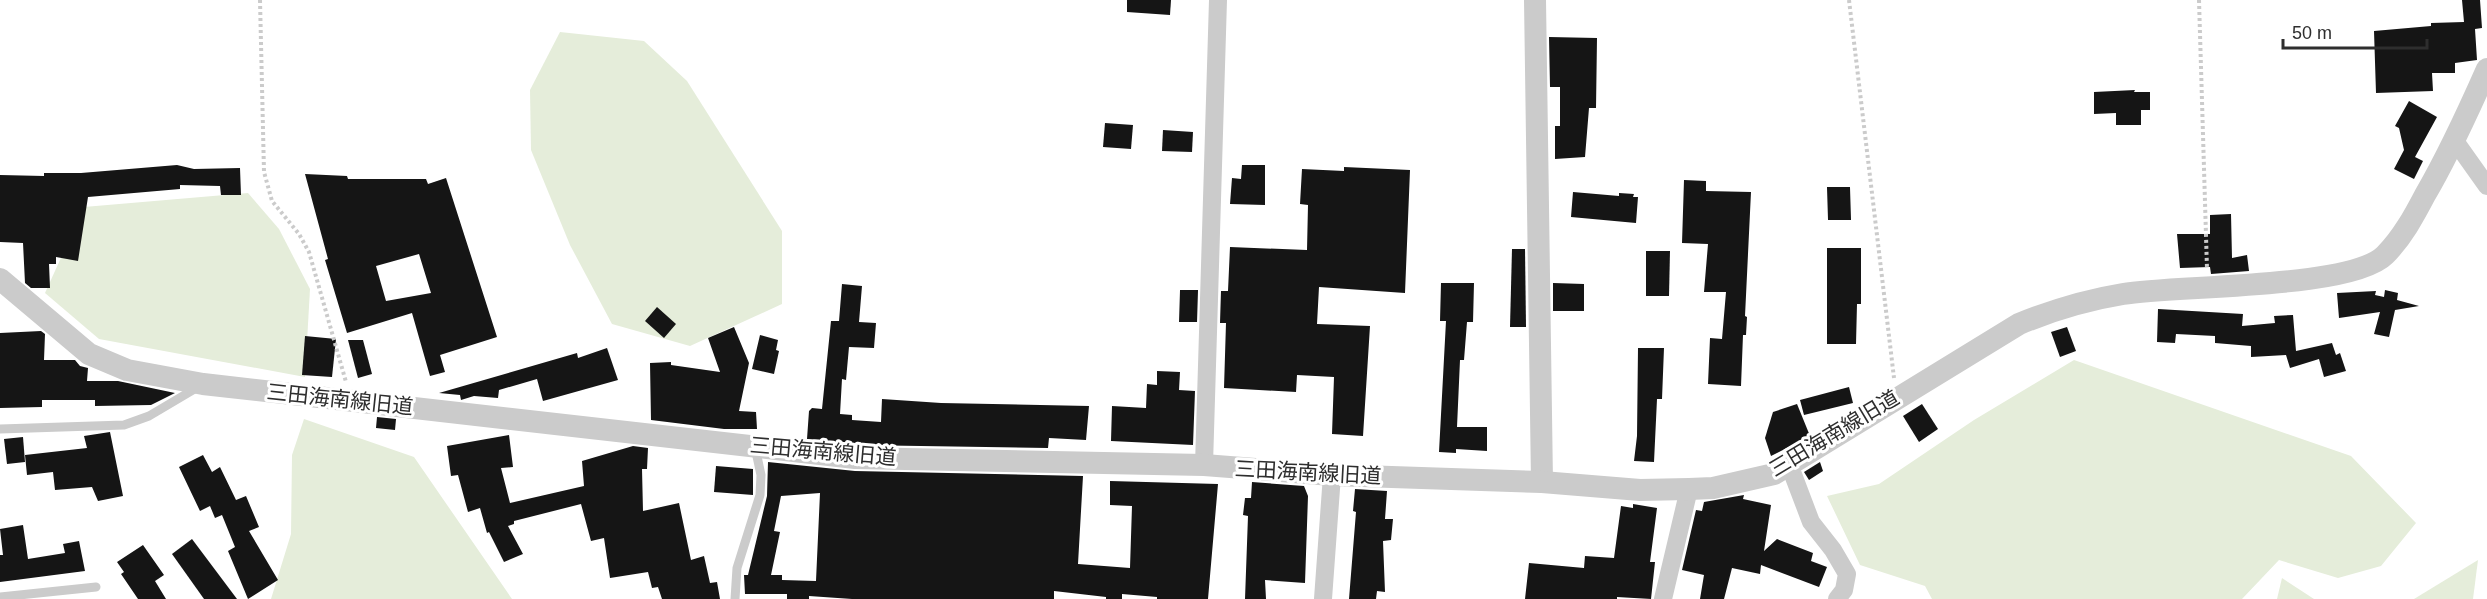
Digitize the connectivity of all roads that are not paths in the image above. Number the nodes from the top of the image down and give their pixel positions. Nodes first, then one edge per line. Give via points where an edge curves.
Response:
1 (1218, 0) edge
2 (1535, 0) edge
3 (2487, 69) edge
4 (2481, 97) edge
5 (2455, 141) junction
6 (2487, 186) edge
7 (0, 279) edge
8 (203, 384) junction
9 (0, 429) edge
10 (754, 445) junction
11 (1789, 464) junction
12 (1204, 465) junction
13 (1332, 475) junction
14 (1542, 482) junction
15 (1689, 489) junction
16 (96, 587) dead end
17 (0, 597) edge
18 (735, 599) edge
19 (1323, 599) edge
20 (1663, 599) edge
21 (1837, 599) edge

1 - 12 street
2 - 14 street
3 - 4 street, 三田海南線旧道
4 - 5 street, 三田海南線旧道
5 - 6 street
5 - 11 street, 三田海南線旧道 via 2409,226 2384,257 2343,273 2299,280 2124,294 2062,306 2019,324
7 - 8 street, 三田海南線旧道 via 89,354 127,370
8 - 9 lane via 149,416 124,425
8 - 10 street, 三田海南線旧道
10 - 12 street, 三田海南線旧道 via 855,458
10 - 18 lane via 760,495 737,568
11 - 15 street, 三田海南線旧道 via 1774,474 1713,488
11 - 21 street via 1811,522 1847,574 1844,590
12 - 13 street, 三田海南線旧道
13 - 14 street, 三田海南線旧道
13 - 19 street
14 - 15 street, 三田海南線旧道 via 1640,490
15 - 20 street
16 - 17 lane

